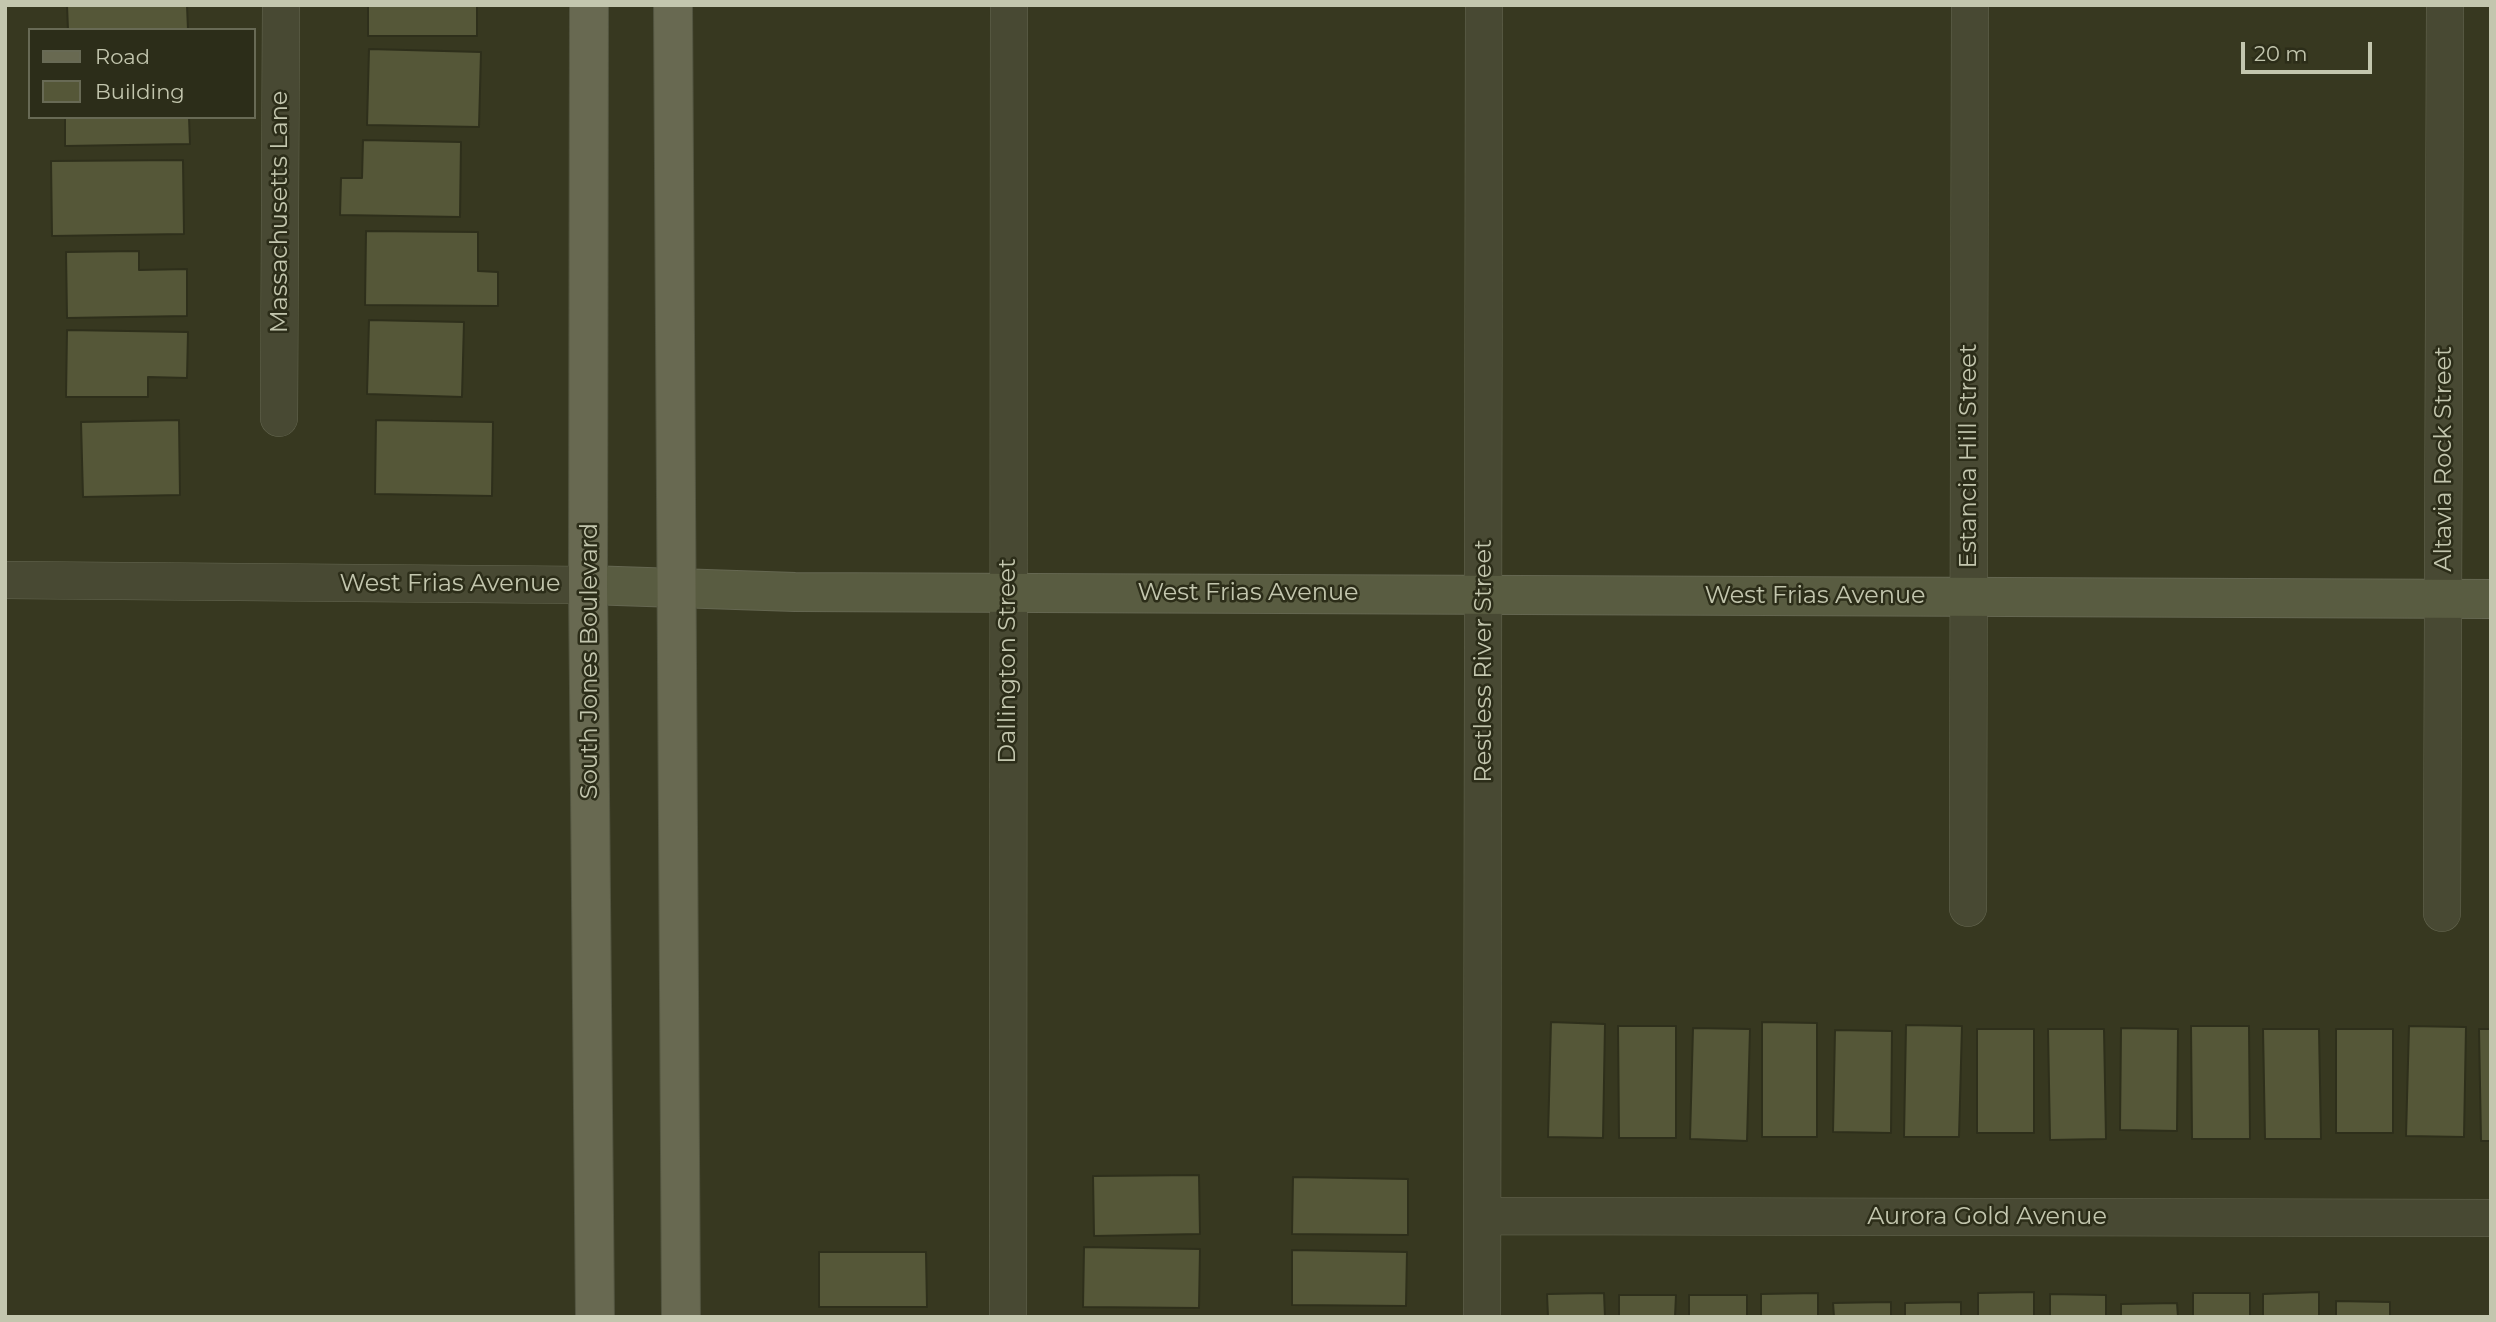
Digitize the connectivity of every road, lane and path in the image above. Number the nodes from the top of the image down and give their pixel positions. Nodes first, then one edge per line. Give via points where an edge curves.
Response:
1 (281, 5) edge
2 (589, 5) edge
3 (673, 5) edge
4 (1009, 5) edge
5 (1484, 5) edge
6 (1970, 5) edge
7 (2445, 5) edge
8 (279, 418) dead end
9 (5, 580) edge
10 (589, 585) junction
11 (677, 588) junction
12 (1008, 592) junction
13 (1484, 594) junction
14 (1969, 597) junction
15 (2444, 599) junction
16 (2491, 599) edge
17 (1968, 908) dead end
18 (2442, 913) dead end
19 (1484, 1216) junction
20 (2491, 1218) edge
21 (596, 1317) edge
22 (681, 1317) edge
23 (1008, 1317) edge
24 (1482, 1317) edge

1 - 8 street, Massachusetts Lane
2 - 10 main road, South Jones Boulevard
3 - 11 main road
4 - 12 street, Dallington Street
5 - 13 street, Restless River Street
6 - 14 street, Estancia Hill Street
7 - 15 street, Altavia Rock Street
9 - 10 street, West Frias Avenue
10 - 11 street, West Frias Avenue
10 - 21 main road, South Jones Boulevard
11 - 12 street, West Frias Avenue
11 - 22 main road
12 - 13 street, West Frias Avenue
12 - 23 street, Dallington Street
13 - 14 street, West Frias Avenue
13 - 19 street, Restless River Street
14 - 15 street, West Frias Avenue
14 - 17 street, Estancia Hill Street
15 - 16 street, West Frias Avenue
15 - 18 street, Altavia Rock Street
19 - 20 street, Aurora Gold Avenue
19 - 24 street, Restless River Street

